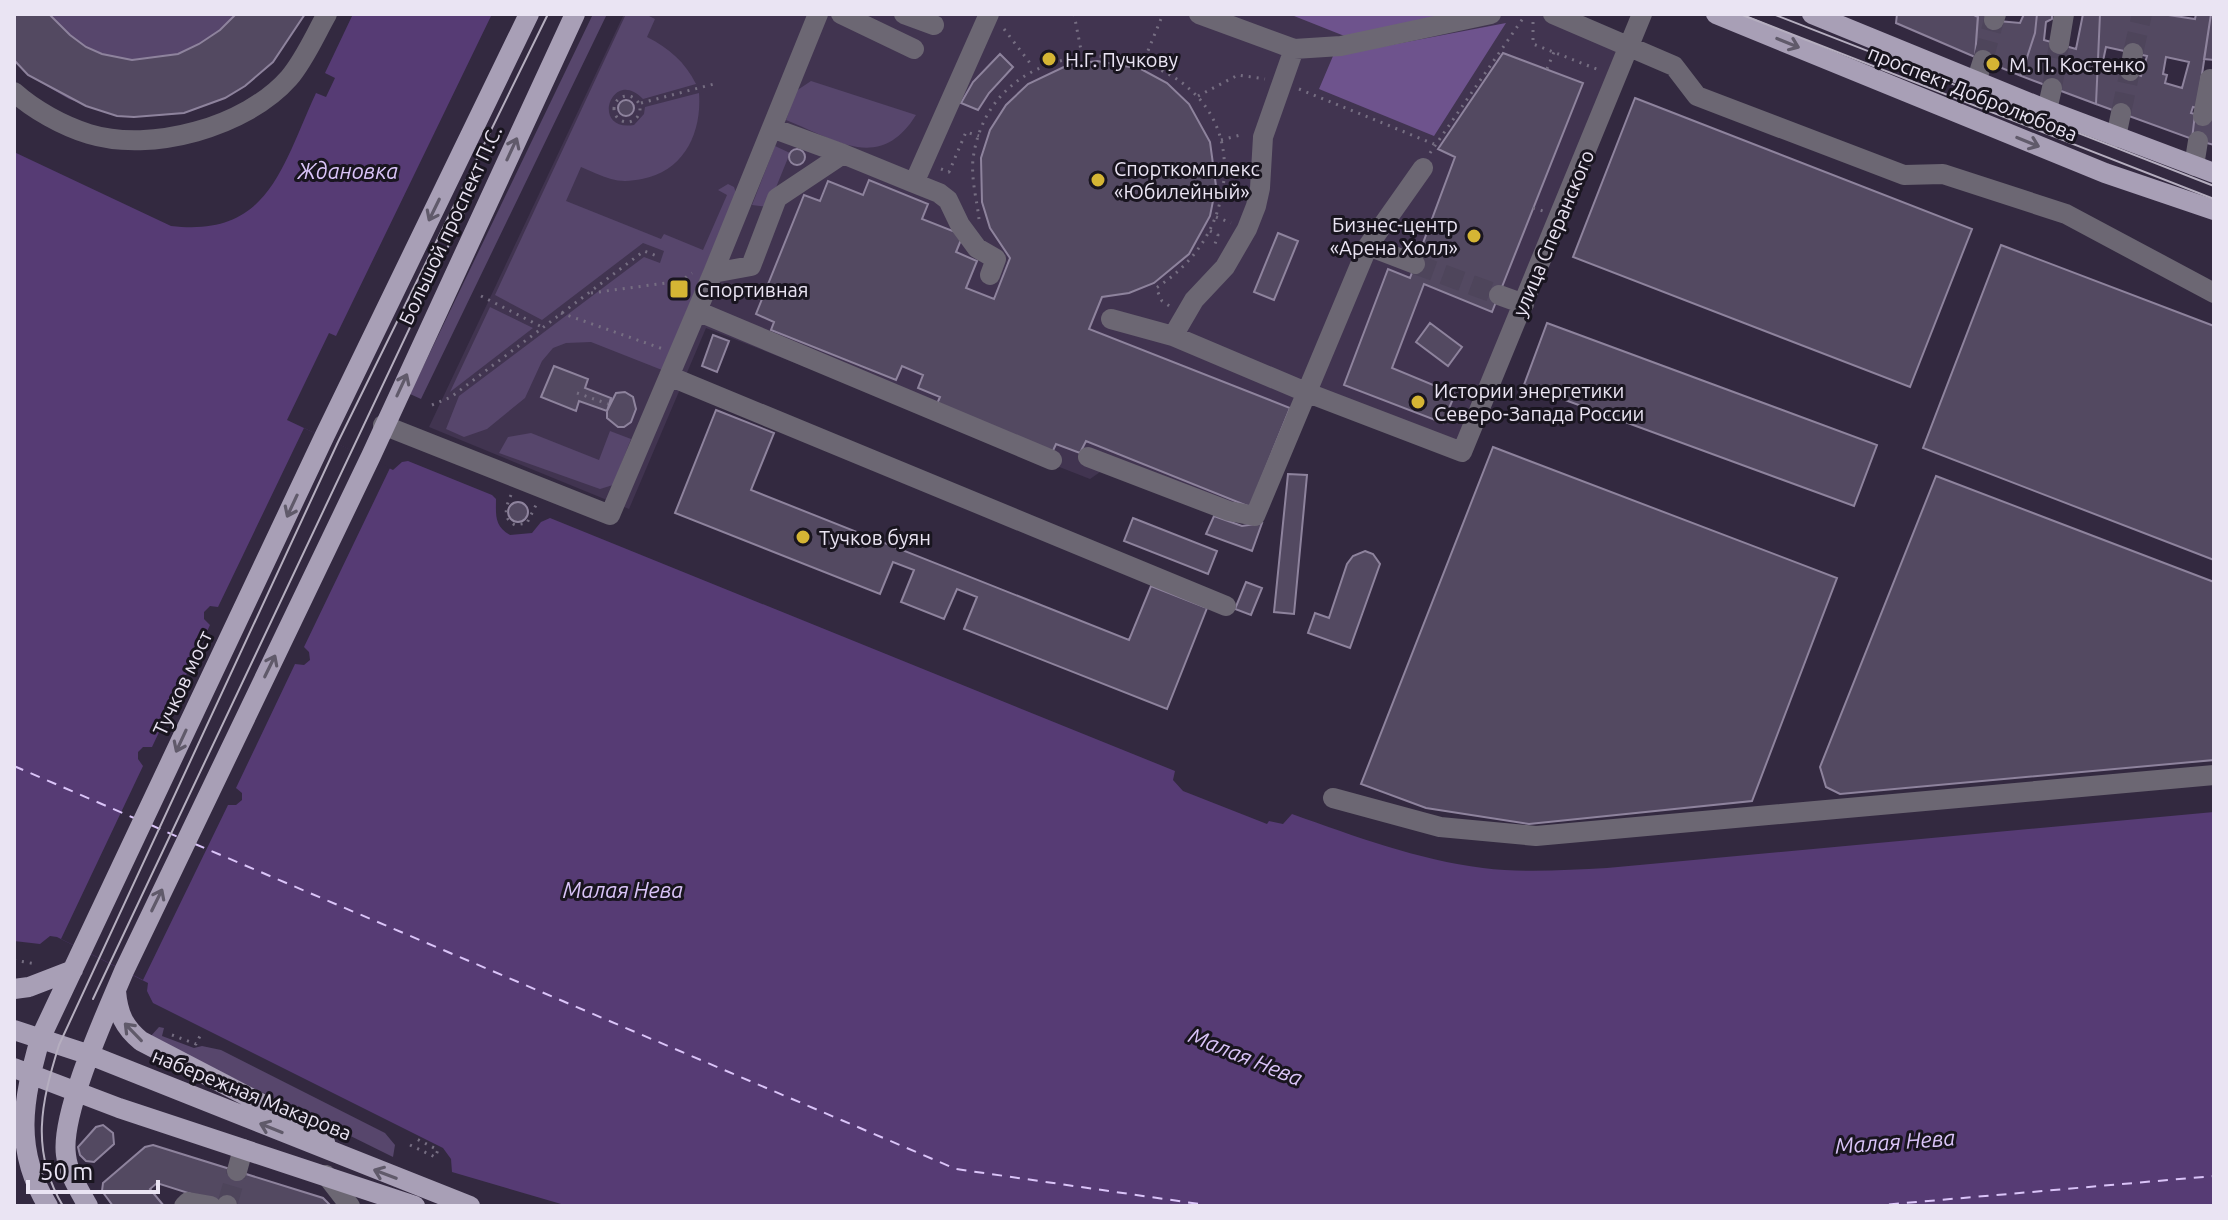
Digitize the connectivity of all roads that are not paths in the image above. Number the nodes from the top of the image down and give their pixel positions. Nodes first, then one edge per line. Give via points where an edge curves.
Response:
1 (327, 14) edge
2 (529, 14) edge
3 (575, 14) edge
4 (818, 14) edge
5 (841, 14) edge
6 (904, 14) edge
7 (989, 14) edge
8 (1199, 14) edge
9 (1491, 14) edge
10 (1553, 14) edge
11 (1642, 14) edge
12 (1716, 14) edge
13 (1812, 14) edge
14 (2064, 14) edge
15 (1838, 19) edge
16 (934, 25) dead end
17 (2059, 44) tunnel mouth
18 (1630, 46) junction
19 (914, 49) dead end
20 (1294, 49) junction
21 (1983, 60) tunnel mouth
22 (2214, 80) edge
23 (1976, 82) junction
24 (2052, 88) tunnel mouth
25 (14, 92) edge
26 (2047, 110) junction
27 (2121, 113) tunnel mouth
28 (2203, 116) dead end
29 (772, 128) junction
30 (2116, 137) junction
31 (2198, 141) dead end
32 (843, 154) junction
33 (2194, 166) junction
34 (1423, 168) road end
35 (2214, 173) edge
36 (914, 183) junction
37 (2214, 210) edge
38 (1368, 246) junction
39 (1415, 264) tunnel mouth
40 (704, 272) junction
41 (990, 275) dead end
42 (2214, 293) edge
43 (1499, 295) tunnel mouth
44 (1524, 304) junction
45 (697, 311) junction
46 (1111, 319) dead end
47 (1173, 336) junction
48 (669, 376) junction
49 (1308, 393) junction
50 (383, 425) junction
51 (325, 435) joint
52 (1088, 457) dead end
53 (1052, 460) dead end
54 (1226, 606) dead end
55 (2214, 775) edge
56 (1333, 798) dead end
57 (78, 961) junction
58 (120, 980) junction
59 (14, 989) edge
60 (14, 1030) edge
61 (40, 1039) junction
62 (90, 1055) junction
63 (22, 1071) edge
64 (78, 1093) junction
65 (119, 1108) junction
66 (66, 1137) junction
67 (243, 1149) junction
68 (343, 1157) junction
69 (237, 1171) tunnel mouth
70 (326, 1175) junction
71 (48, 1206) edge
72 (88, 1206) edge
73 (184, 1206) edge
74 (211, 1206) edge
75 (350, 1206) edge
76 (415, 1206) edge
77 (470, 1206) edge

1 - 25 street via 303,59 273,94 242,114 200,130 159,139 89,134
2 -> 51 main road, Большой проспект П.С.
50 -> 3 main road, Большой проспект П.С.
4 - 29 street
5 - 19 street
6 - 16 street
7 - 36 street
8 - 20 street
9 - 20 street via 1341,46
10 - 18 street
11 - 18 street, улица Сперанского
12 -> 37 main road, проспект Добролюбова via 2105,173
13 - 15 main road, проспект Добролюбова
14 - 17 street
15 - 23 main road, проспект Добролюбова
18 - 42 street via 1674,66 1697,96 1904,175 1943,174 2066,214
18 - 44 street, улица Сперанского
20 - 47 street via 1263,137 1260,188 1247,229
21 - 23 street
22 - 28 street via 2210,79
23 - 26 main road, проспект Добролюбова
24 - 26 street
26 - 30 main road, проспект Добролюбова
27 - 30 street
29 - 32 street
29 - 40 street
30 - 33 main road, проспект Добролюбова
31 - 33 street
32 - 36 street
32 - 40 street via 777,198 751,266
33 - 35 main road, проспект Добролюбова
34 - 38 street
36 - 41 street via 948,200 977,248 996,259
38 - 39 street
38 - 49 street
40 - 45 street
43 - 44 street
44 - 49 street, улица Сперанского via 1462,452
45 - 48 street
45 - 53 street
46 - 47 street
47 - 49 street
48 - 50 street via 610,515
48 - 54 street
49 - 52 street via 1255,516
58 -> 50 main road, Большой проспект П.С.
51 -> 57 main road, Тучков мост
55 - 56 street via 1536,836 1440,827
57 - 59 main road via 29,987
57 - 61 main road, Тучков мост
58 - 62 main road
68 -> 58 main road via 299,1123 141,1041 121,1017
60 - 61 main road, набережная Макарова
61 - 62 main road, набережная Макарова
61 - 63 main road, Тучков мост
62 - 64 main road
68 -> 62 main road, набережная Макарова
63 - 64 main road
63 - 71 main road, Тучков мост via 25,1144
64 - 65 main road
64 - 66 main road
65 - 66 main road via 94,1111
65 - 67 main road
66 - 72 main road via 68,1167
67 - 69 street
67 - 70 main road
77 -> 68 main road, набережная Макарова
70 - 75 street
70 - 76 main road
73 - 74 street

